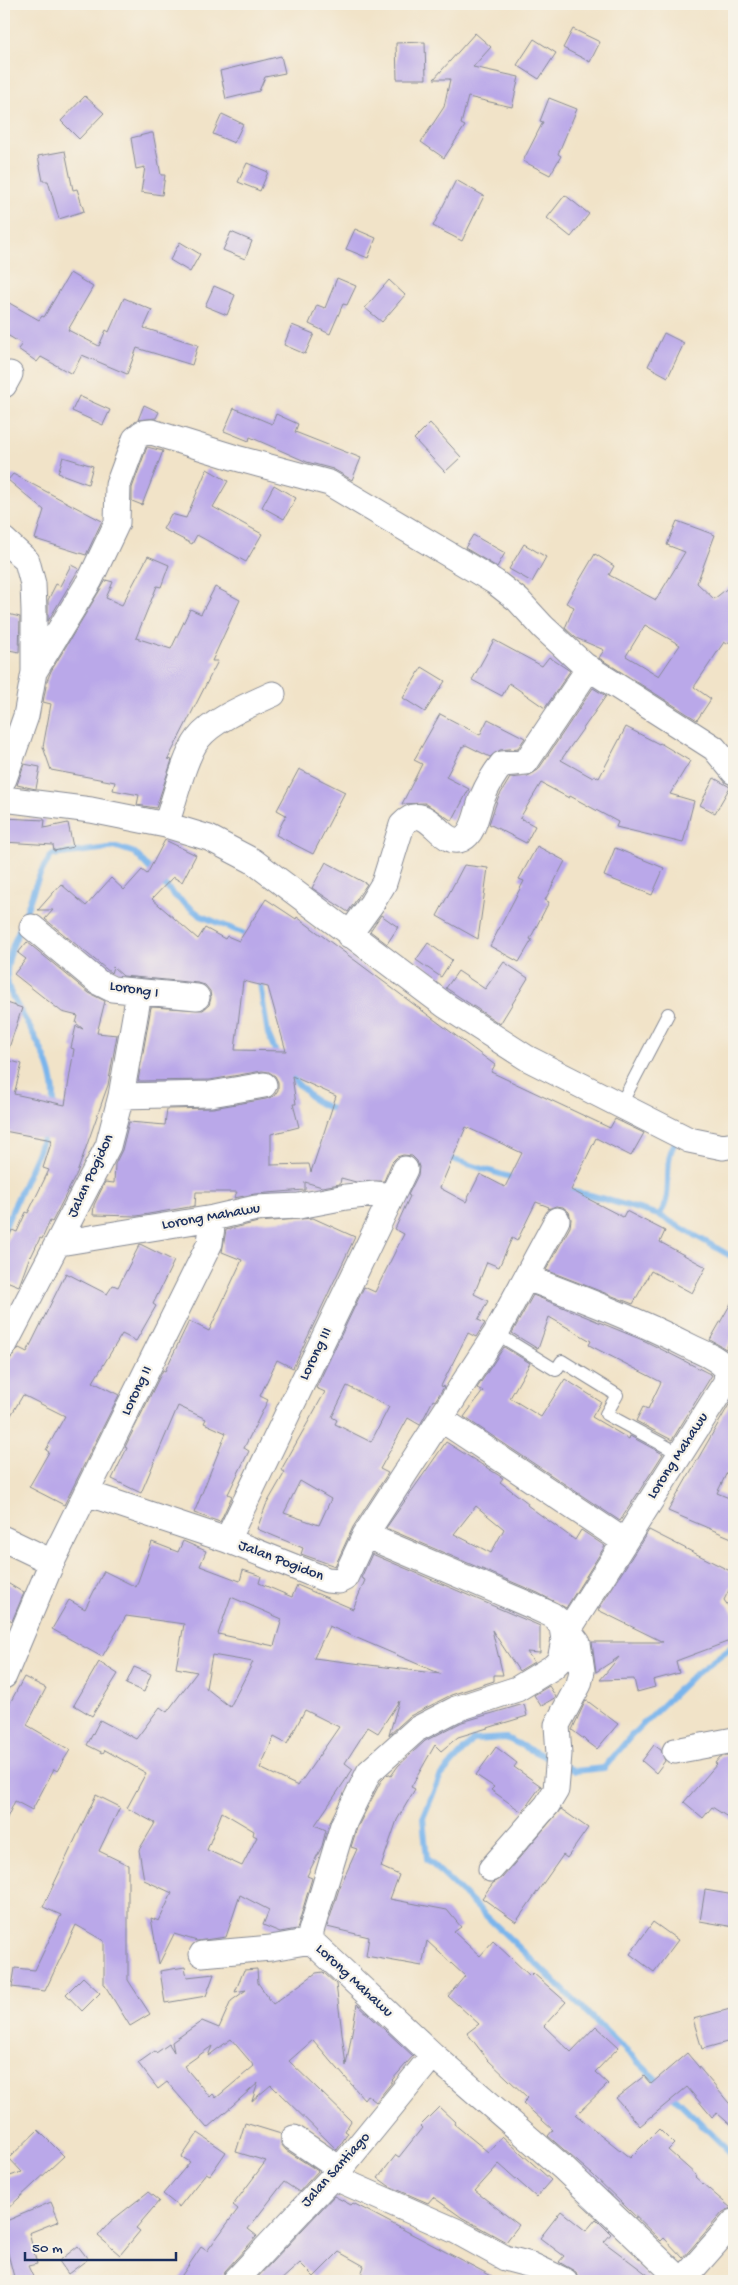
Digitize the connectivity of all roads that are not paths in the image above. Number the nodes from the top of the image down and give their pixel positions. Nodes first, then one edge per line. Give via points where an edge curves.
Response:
1 (4, 540) edge
2 (589, 668) junction
3 (34, 672) junction
4 (273, 694) dead end
5 (734, 772) edge
6 (4, 779) edge
7 (4, 799) edge
8 (166, 825) junction
9 (32, 927) dead end
10 (350, 935) junction
11 (139, 993) junction
12 (197, 997) dead end
13 (668, 1014) dead end
14 (264, 1085) dead end
15 (121, 1096) junction
16 (620, 1106) junction
17 (734, 1146) edge
18 (406, 1168) dead end
19 (392, 1196) junction
20 (212, 1218) junction
21 (557, 1220) dead end
22 (60, 1243) junction
23 (527, 1278) junction
24 (496, 1333) junction
25 (4, 1346) edge
26 (440, 1419) junction
27 (680, 1454) junction
28 (86, 1493) junction
29 (365, 1535) junction
30 (4, 1538) edge
31 (227, 1540) junction
32 (624, 1541) junction
33 (52, 1562) junction
34 (560, 1627) junction
35 (4, 1676) edge
36 (734, 1740) edge
37 (675, 1751) dead end
38 (491, 1869) dead end
39 (311, 1941) junction
40 (202, 1954) dead end
41 (433, 2055) junction
42 (294, 2138) dead end
43 (337, 2173) junction
44 (734, 2222) edge
45 (235, 2281) edge
46 (565, 2281) edge
47 (682, 2281) edge

1 - 3 street via 27,560 33,584
2 - 3 street via 495,582 329,483 152,432 142,433 135,439 118,485 117,523 90,580
2 - 5 street via 714,748
2 - 10 street via 526,762 502,764 496,770 482,796 470,831 462,839 448,838 426,819 407,819 402,825 384,883
3 - 6 street via 26,716
4 - 8 street via 210,728 197,739
7 - 8 street via 91,810
8 - 10 street via 210,838 253,861
9 - 11 street, Lorong I via 98,982
10 - 16 street via 446,1006 527,1058
11 - 12 street, Lorong I
11 - 15 street, Jalan Pogidon
13 - 16 lane
14 - 15 street via 211,1094
15 - 22 street, Jalan Pogidon via 108,1146
16 - 17 street via 679,1135 722,1147
18 - 19 street, Lorong III
19 - 20 street, Lorong Mahawu via 375,1194 299,1206 237,1210
19 - 31 street, Lorong III
20 - 22 street, Lorong Mahawu
20 - 28 street, Lorong II via 210,1243
21 - 23 street
22 - 25 street, Jalan Pogidon
23 - 24 street
23 - 27 street, Lorong Mahawu via 661,1332 724,1366 726,1382
24 - 26 street
24 - 27 lane via 556,1370 562,1361 617,1395 606,1414
26 - 29 street
26 - 32 street
27 - 32 street, Lorong Mahawu
28 - 31 street, Jalan Pogidon
28 - 33 street, Lorong II
29 - 31 street, Jalan Pogidon via 350,1572 339,1581 326,1580
29 - 34 street via 532,1606
30 - 33 street
32 - 34 street, Lorong Mahawu via 571,1626
33 - 35 street, Lorong II
34 - 38 street via 578,1643 582,1671 579,1684 557,1725 558,1783 552,1799
34 - 39 street, Lorong Mahawu via 564,1640 560,1660 552,1667 517,1689 456,1709 417,1729 369,1772 343,1825 311,1931
36 - 37 street
39 - 40 street
39 - 41 street, Lorong Mahawu
41 - 43 street, Jalan Santiago
41 - 47 street, Lorong Mahawu via 555,2161
42 - 43 street
43 - 45 street, Jalan Santiago
43 - 46 street via 505,2258 531,2265
44 - 47 street

